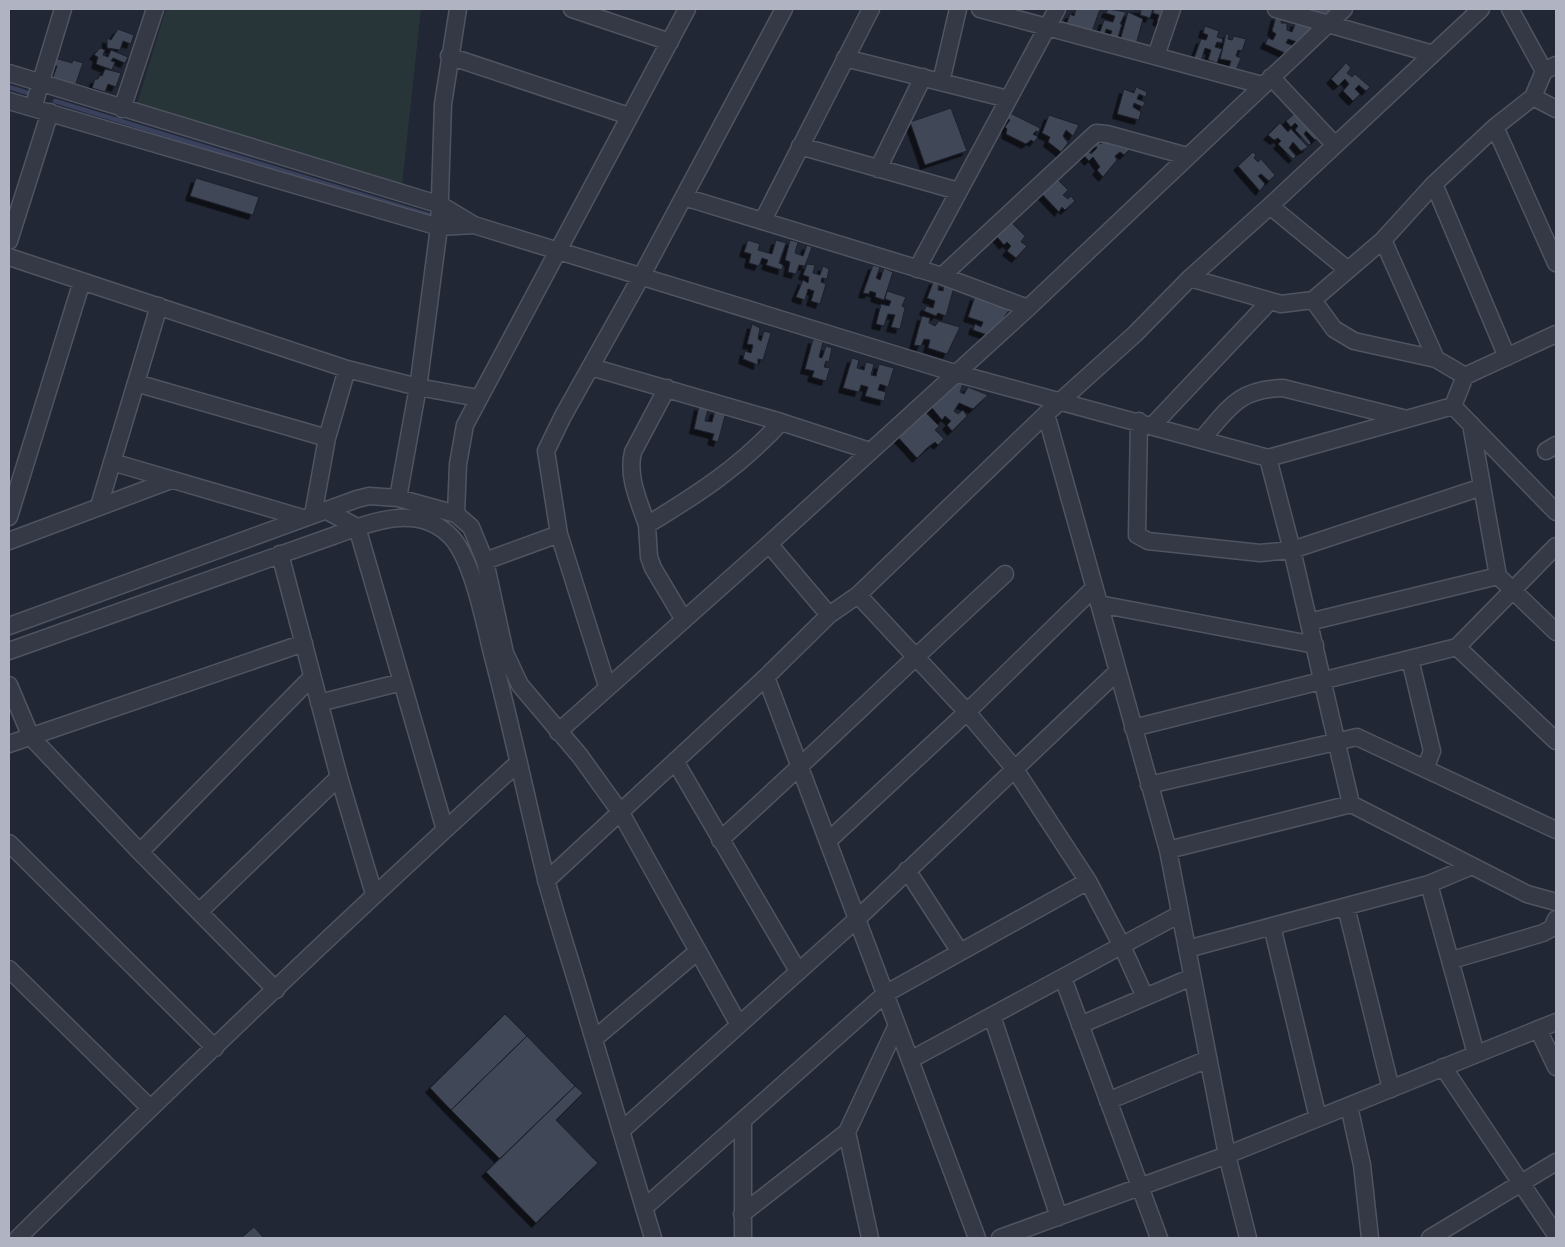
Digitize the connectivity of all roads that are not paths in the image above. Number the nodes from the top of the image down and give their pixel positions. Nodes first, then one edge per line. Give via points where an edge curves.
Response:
1 (63, 9) edge
2 (154, 9) edge
3 (458, 9) edge
4 (572, 9) edge
5 (687, 9) edge
6 (784, 9) edge
7 (870, 9) edge
8 (958, 9) edge
9 (980, 9) edge
10 (1057, 9) edge
11 (1172, 9) edge
12 (1276, 9) edge
13 (1344, 9) edge
14 (1481, 9) edge
15 (1510, 9) edge
16 (1329, 24) junction
17 (1048, 26) junction
18 (670, 42) junction
19 (1433, 54) junction
20 (449, 56) junction
21 (1156, 56) junction
22 (845, 58) junction
23 (1550, 68) edge
24 (9, 73) edge
25 (923, 77) junction
26 (1266, 81) junction
27 (941, 82) junction
28 (41, 83) junction
29 (1533, 97) junction
30 (1008, 98) junction
31 (9, 101) edge
32 (33, 108) junction
33 (122, 109) junction
34 (1556, 109) edge
35 (50, 112) junction
36 (629, 116) junction
37 (1495, 127) junction
38 (1335, 145) junction
39 (800, 146) junction
40 (1187, 156) junction
41 (878, 169) junction
42 (1434, 184) junction
43 (958, 191) junction
44 (684, 197) junction
45 (440, 206) junction
46 (1270, 206) junction
47 (763, 220) junction
48 (474, 225) junction
49 (438, 227) junction
50 (1383, 240) junction
51 (9, 241) edge
52 (557, 251) junction
53 (9, 256) edge
54 (1556, 263) edge
55 (917, 270) junction
56 (1348, 270) junction
57 (642, 275) junction
58 (942, 276) junction
59 (1190, 278) junction
60 (82, 281) junction
61 (1313, 300) junction
62 (1270, 301) junction
63 (159, 306) junction
64 (1028, 308) junction
65 (1556, 334) edge
66 (1507, 357) junction
67 (1436, 359) junction
68 (591, 367) junction
69 (347, 369) junction
70 (955, 372) junction
71 (1465, 376) junction
72 (136, 383) junction
73 (418, 387) junction
74 (667, 388) junction
75 (478, 398) junction
76 (1061, 401) junction
77 (1454, 406) junction
78 (1046, 414) junction
79 (1405, 418) junction
80 (781, 422) junction
81 (1146, 423) junction
82 (1471, 424) junction
83 (327, 438) junction
84 (1202, 439) junction
85 (870, 451) junction
86 (1268, 458) junction
87 (112, 462) junction
88 (171, 480) junction
89 (1482, 487) junction
90 (398, 498) junction
91 (99, 506) junction
92 (1556, 512) edge
93 (456, 514) junction
94 (314, 515) junction
95 (9, 517) edge
96 (647, 525) junction
97 (357, 528) junction
98 (559, 534) junction
99 (9, 541) edge
100 (769, 544) junction
101 (1556, 546) edge
102 (1292, 550) junction
103 (280, 554) junction
104 (485, 561) junction
105 (1005, 574) dead end
106 (1498, 576) junction
107 (1094, 588) junction
108 (1514, 591) junction
109 (858, 594) junction
110 (1099, 604) junction
111 (829, 615) junction
112 (684, 620) junction
113 (1309, 622) junction
114 (9, 626) edge
115 (1556, 632) edge
116 (304, 643) junction
117 (1315, 645) junction
118 (1457, 647) junction
119 (9, 651) edge
120 (914, 657) junction
121 (1410, 659) junction
122 (1118, 671) junction
123 (312, 677) junction
124 (766, 677) junction
125 (1323, 680) junction
126 (402, 682) junction
127 (9, 685) edge
128 (607, 686) junction
129 (319, 703) junction
130 (968, 712) junction
131 (1133, 728) junction
132 (558, 732) junction
133 (30, 737) junction
134 (1556, 741) edge
135 (1337, 742) junction
136 (9, 744) edge
137 (519, 762) junction
138 (676, 762) junction
139 (800, 768) junction
140 (1014, 768) junction
141 (1425, 769) junction
142 (339, 777) junction
143 (1149, 785) junction
144 (1351, 804) junction
145 (621, 813) junction
146 (445, 830) junction
147 (1556, 830) edge
148 (720, 840) junction
149 (828, 842) junction
150 (9, 843) edge
151 (1168, 850) junction
152 (140, 852) junction
153 (1472, 866) junction
154 (907, 870) junction
155 (546, 880) junction
156 (1088, 881) junction
157 (1428, 884) junction
158 (374, 894) junction
159 (1556, 902) edge
160 (1346, 907) junction
161 (200, 911) junction
162 (1180, 914) junction
163 (857, 919) junction
164 (1272, 926) junction
165 (1555, 927) edge
166 (1122, 946) junction
167 (1187, 949) junction
168 (698, 951) junction
169 (960, 952) junction
170 (1452, 960) junction
171 (9, 969) edge
172 (798, 971) junction
173 (1192, 977) junction
174 (1063, 978) junction
175 (276, 990) junction
176 (885, 994) junction
177 (1145, 998) junction
178 (992, 1016) junction
179 (1556, 1022) edge
180 (739, 1025) junction
181 (897, 1026) junction
182 (1080, 1026) junction
183 (1538, 1029) junction
184 (594, 1039) junction
185 (215, 1048) junction
186 (1476, 1054) junction
187 (910, 1060) junction
188 (1208, 1060) junction
189 (1556, 1067) edge
190 (1444, 1068) junction
191 (1391, 1089) junction
192 (1108, 1101) junction
193 (1349, 1106) junction
194 (150, 1108) junction
195 (1318, 1118) junction
196 (743, 1122) junction
197 (621, 1131) junction
198 (847, 1132) junction
199 (1226, 1155) junction
200 (1556, 1162) edge
201 (1520, 1182) junction
202 (1140, 1188) junction
203 (644, 1208) junction
204 (742, 1214) junction
205 (1059, 1217) junction
206 (9, 1234) edge
207 (1556, 1235) edge
208 (741, 1237) edge
209 (13, 1238) edge
210 (18, 1238) edge
211 (653, 1238) edge
212 (870, 1238) edge
213 (977, 1238) edge
214 (1000, 1238) edge
215 (1159, 1238) edge
216 (1248, 1238) edge
217 (1370, 1238) edge
218 (1430, 1238) edge

1 - 28 street
2 - 33 street
3 - 20 street
4 - 18 street
5 - 18 street
6 - 44 street
7 - 22 street
8 - 27 street
9 - 17 street
10 - 17 street
11 - 21 street
12 - 16 street
13 - 16 street
14 - 19 street
15 - 23 street
16 - 19 street
16 - 26 street
17 - 21 street
17 - 30 street
18 - 36 street
19 - 38 street
20 - 36 street
20 - 45 street via 442,123
21 - 26 street
22 - 25 street
22 - 39 street
23 - 29 street
24 - 28 street
25 - 27 street
25 - 41 street
26 - 38 street
26 - 40 street
27 - 30 street
28 - 32 street
28 - 33 street
29 - 34 street
29 - 37 street
30 - 43 street
31 - 32 street
32 - 35 street
33 - 45 street
35 - 49 street
35 - 51 street
36 - 52 street
37 - 42 street
37 - 54 street
38 - 46 street
39 - 41 street
39 - 47 street
40 - 58 street via 1096,133
40 - 64 street
41 - 43 street
42 - 50 street
42 - 66 street
43 - 55 street
44 - 47 street
44 - 57 street
45 - 48 street
45 - 49 street
46 - 56 street
46 - 59 street
47 - 55 street
48 - 49 street
48 - 52 street
49 - 73 street
50 - 56 street
50 - 67 street
52 - 57 street
52 - 75 street
53 - 60 street
55 - 58 street
56 - 61 street
57 - 68 street
57 - 70 street
58 - 64 street
59 - 62 street
59 - 76 street via 1135,334
60 - 63 street
60 - 95 street
61 - 62 street via 1281,304
61 - 67 street via 1334,330 1354,340
62 - 81 street
63 - 69 street
63 - 72 street
64 - 70 street
65 - 66 street
66 - 71 street
67 - 71 street
68 - 74 street
68 - 98 street via 546,451
69 - 73 street
69 - 83 street
70 - 76 street
70 - 85 street
71 - 77 street
72 - 83 street
72 - 87 street
73 - 75 street
73 - 90 street
74 - 80 street
74 - 96 street via 630,463
75 - 93 street via 460,442
76 - 78 street
76 - 81 street
77 - 79 street
77 - 82 street
78 - 107 street
78 - 109 street
79 - 84 street via 1283,388 1266,388 1242,396
79 - 86 street
80 - 85 street
80 - 96 street via 734,468
81 - 84 street
81 - 102 street via 1137,535 1148,541 1250,552
82 - 89 street
82 - 92 street
83 - 94 street
84 - 86 street
85 - 100 street
86 - 102 street
87 - 88 street
87 - 91 street
88 - 91 street
88 - 94 street
89 - 102 street
89 - 106 street
90 - 93 street
90 - 94 street via 369,496
91 - 99 street
93 - 104 street via 471,527
94 - 97 street
94 - 114 street
96 - 112 street via 653,568
97 - 103 street
97 - 126 street
97 - 137 street via 384,520 420,519 449,534 459,548 469,570
98 - 104 street
98 - 128 street
100 - 111 street
100 - 112 street
101 - 108 street
102 - 113 street
103 - 116 street
103 - 119 street
104 - 132 street via 505,653 520,685
105 - 120 street
106 - 108 street
106 - 113 street
107 - 110 street
107 - 130 street
108 - 115 street
108 - 118 street
109 - 111 street
109 - 120 street
110 - 117 street
110 - 122 street
111 - 124 street
112 - 128 street
113 - 117 street
116 - 123 street
116 - 133 street
117 - 125 street
118 - 121 street
118 - 134 street
120 - 130 street
120 - 139 street
121 - 125 street
121 - 141 street via 1432,751
122 - 131 street
122 - 140 street
123 - 129 street
123 - 152 street
124 - 138 street
124 - 139 street
125 - 131 street
125 - 135 street
126 - 129 street
126 - 146 street
127 - 133 street
128 - 132 street
129 - 142 street
130 - 140 street
130 - 149 street
131 - 143 street
132 - 145 street via 580,756
133 - 136 street
133 - 152 street
135 - 141 street via 1358,737
135 - 143 street
135 - 144 street
137 - 146 street
137 - 155 street
138 - 145 street
138 - 148 street
139 - 148 street
139 - 149 street
140 - 154 street
140 - 156 street
141 - 147 street
142 - 158 street
142 - 161 street
143 - 151 street
144 - 151 street
144 - 153 street
145 - 155 street
145 - 168 street
146 - 158 street
148 - 172 street
149 - 163 street
150 - 185 street
151 - 162 street
152 - 161 street
153 - 157 street
153 - 159 street via 1527,894
154 - 163 street
154 - 169 street
155 - 184 street
156 - 166 street
156 - 169 street
157 - 160 street
157 - 170 street
158 - 175 street
160 - 164 street
160 - 191 street
161 - 175 street
162 - 166 street
162 - 167 street
163 - 172 street
163 - 176 street
164 - 167 street
164 - 195 street
165 - 170 street
166 - 174 street
166 - 177 street
167 - 173 street
168 - 180 street
168 - 184 street
169 - 176 street
170 - 186 street
171 - 194 street
172 - 180 street
173 - 177 street
173 - 188 street
174 - 178 street
174 - 182 street
175 - 185 street
176 - 181 street
176 - 196 street
177 - 182 street
178 - 187 street
178 - 205 street
179 - 183 street
180 - 197 street
181 - 187 street
181 - 198 street
182 - 192 street
183 - 186 street
183 - 189 street
184 - 197 street
185 - 194 street
186 - 190 street
187 - 213 street
188 - 192 street
188 - 199 street
190 - 191 street
190 - 201 street
191 - 193 street
192 - 202 street
193 - 195 street
193 - 217 street via 1362,1165
194 - 210 street
195 - 199 street
196 - 203 street
196 - 204 street
197 - 203 street
198 - 204 street
198 - 212 street
199 - 202 street
199 - 216 street
200 - 201 street
201 - 207 street
201 - 218 street
202 - 205 street
202 - 215 street
203 - 211 street
204 - 208 street
205 - 214 street
206 - 209 street

